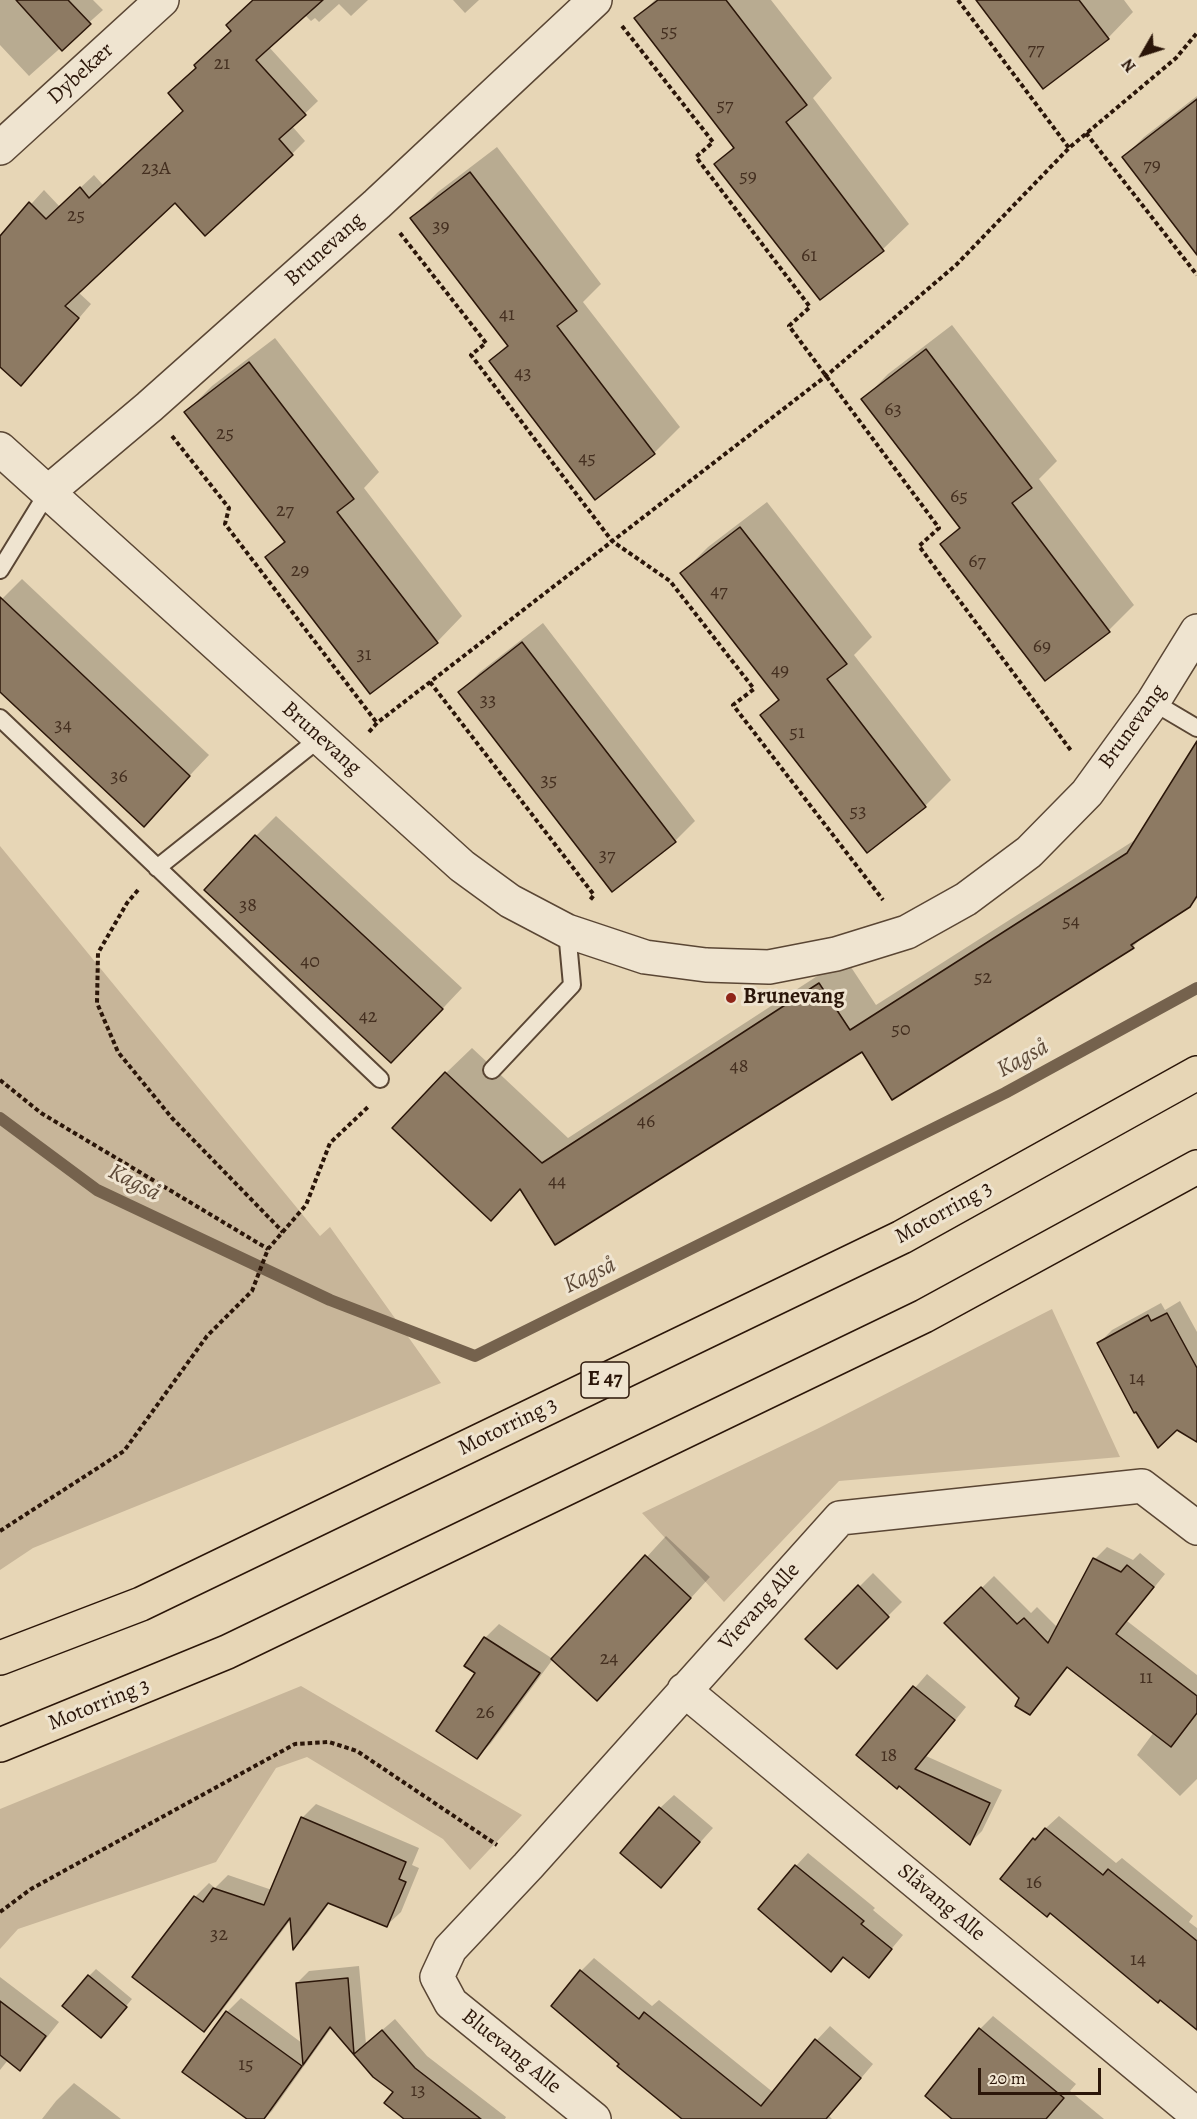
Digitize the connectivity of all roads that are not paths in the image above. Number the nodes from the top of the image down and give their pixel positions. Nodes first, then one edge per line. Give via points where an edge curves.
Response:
1 (162, 0) edge
2 (605, 9) edge
3 (0, 148) edge
4 (0, 449) edge
5 (48, 492) junction
6 (0, 570) edge
7 (1197, 631) edge
8 (1153, 702) junction
9 (0, 718) edge
10 (1197, 728) edge
11 (320, 738) junction
12 (157, 868) junction
13 (567, 931) junction
14 (492, 1070) dead end
15 (1197, 1073) edge
16 (380, 1079) road end
17 (1197, 1167) edge
18 (1197, 1528) edge
19 (0, 1658) edge
20 (684, 1690) junction
21 (0, 1745) edge
22 (437, 1977) joint
23 (1197, 2115) edge
24 (594, 2119) edge

1 - 3 street, Dybekær
2 - 5 street, Brunevang
4 - 5 street, Brunevang
5 - 6 lane
5 - 11 street, Brunevang
7 - 8 street, Brunevang
8 - 10 lane
8 - 13 street, Brunevang via 1087,793 1029,852 966,899 907,932 836,954 769,968 645,957
9 - 12 lane
11 - 12 lane
11 - 13 street, Brunevang via 462,866 510,901
12 - 16 lane
13 - 14 lane via 572,985
15 - 19 highway, Motorring 3 / E 47 via 892,1242 141,1604
17 - 21 highway, Motorring 3 via 924,1316 227,1652
18 - 20 street, Vievang Alle via 1142,1486 840,1518
20 - 22 street, Vievang Alle via 450,1948
20 - 23 street, Slåvang Alle
22 - 24 street, Bluevang Alle via 451,2003

